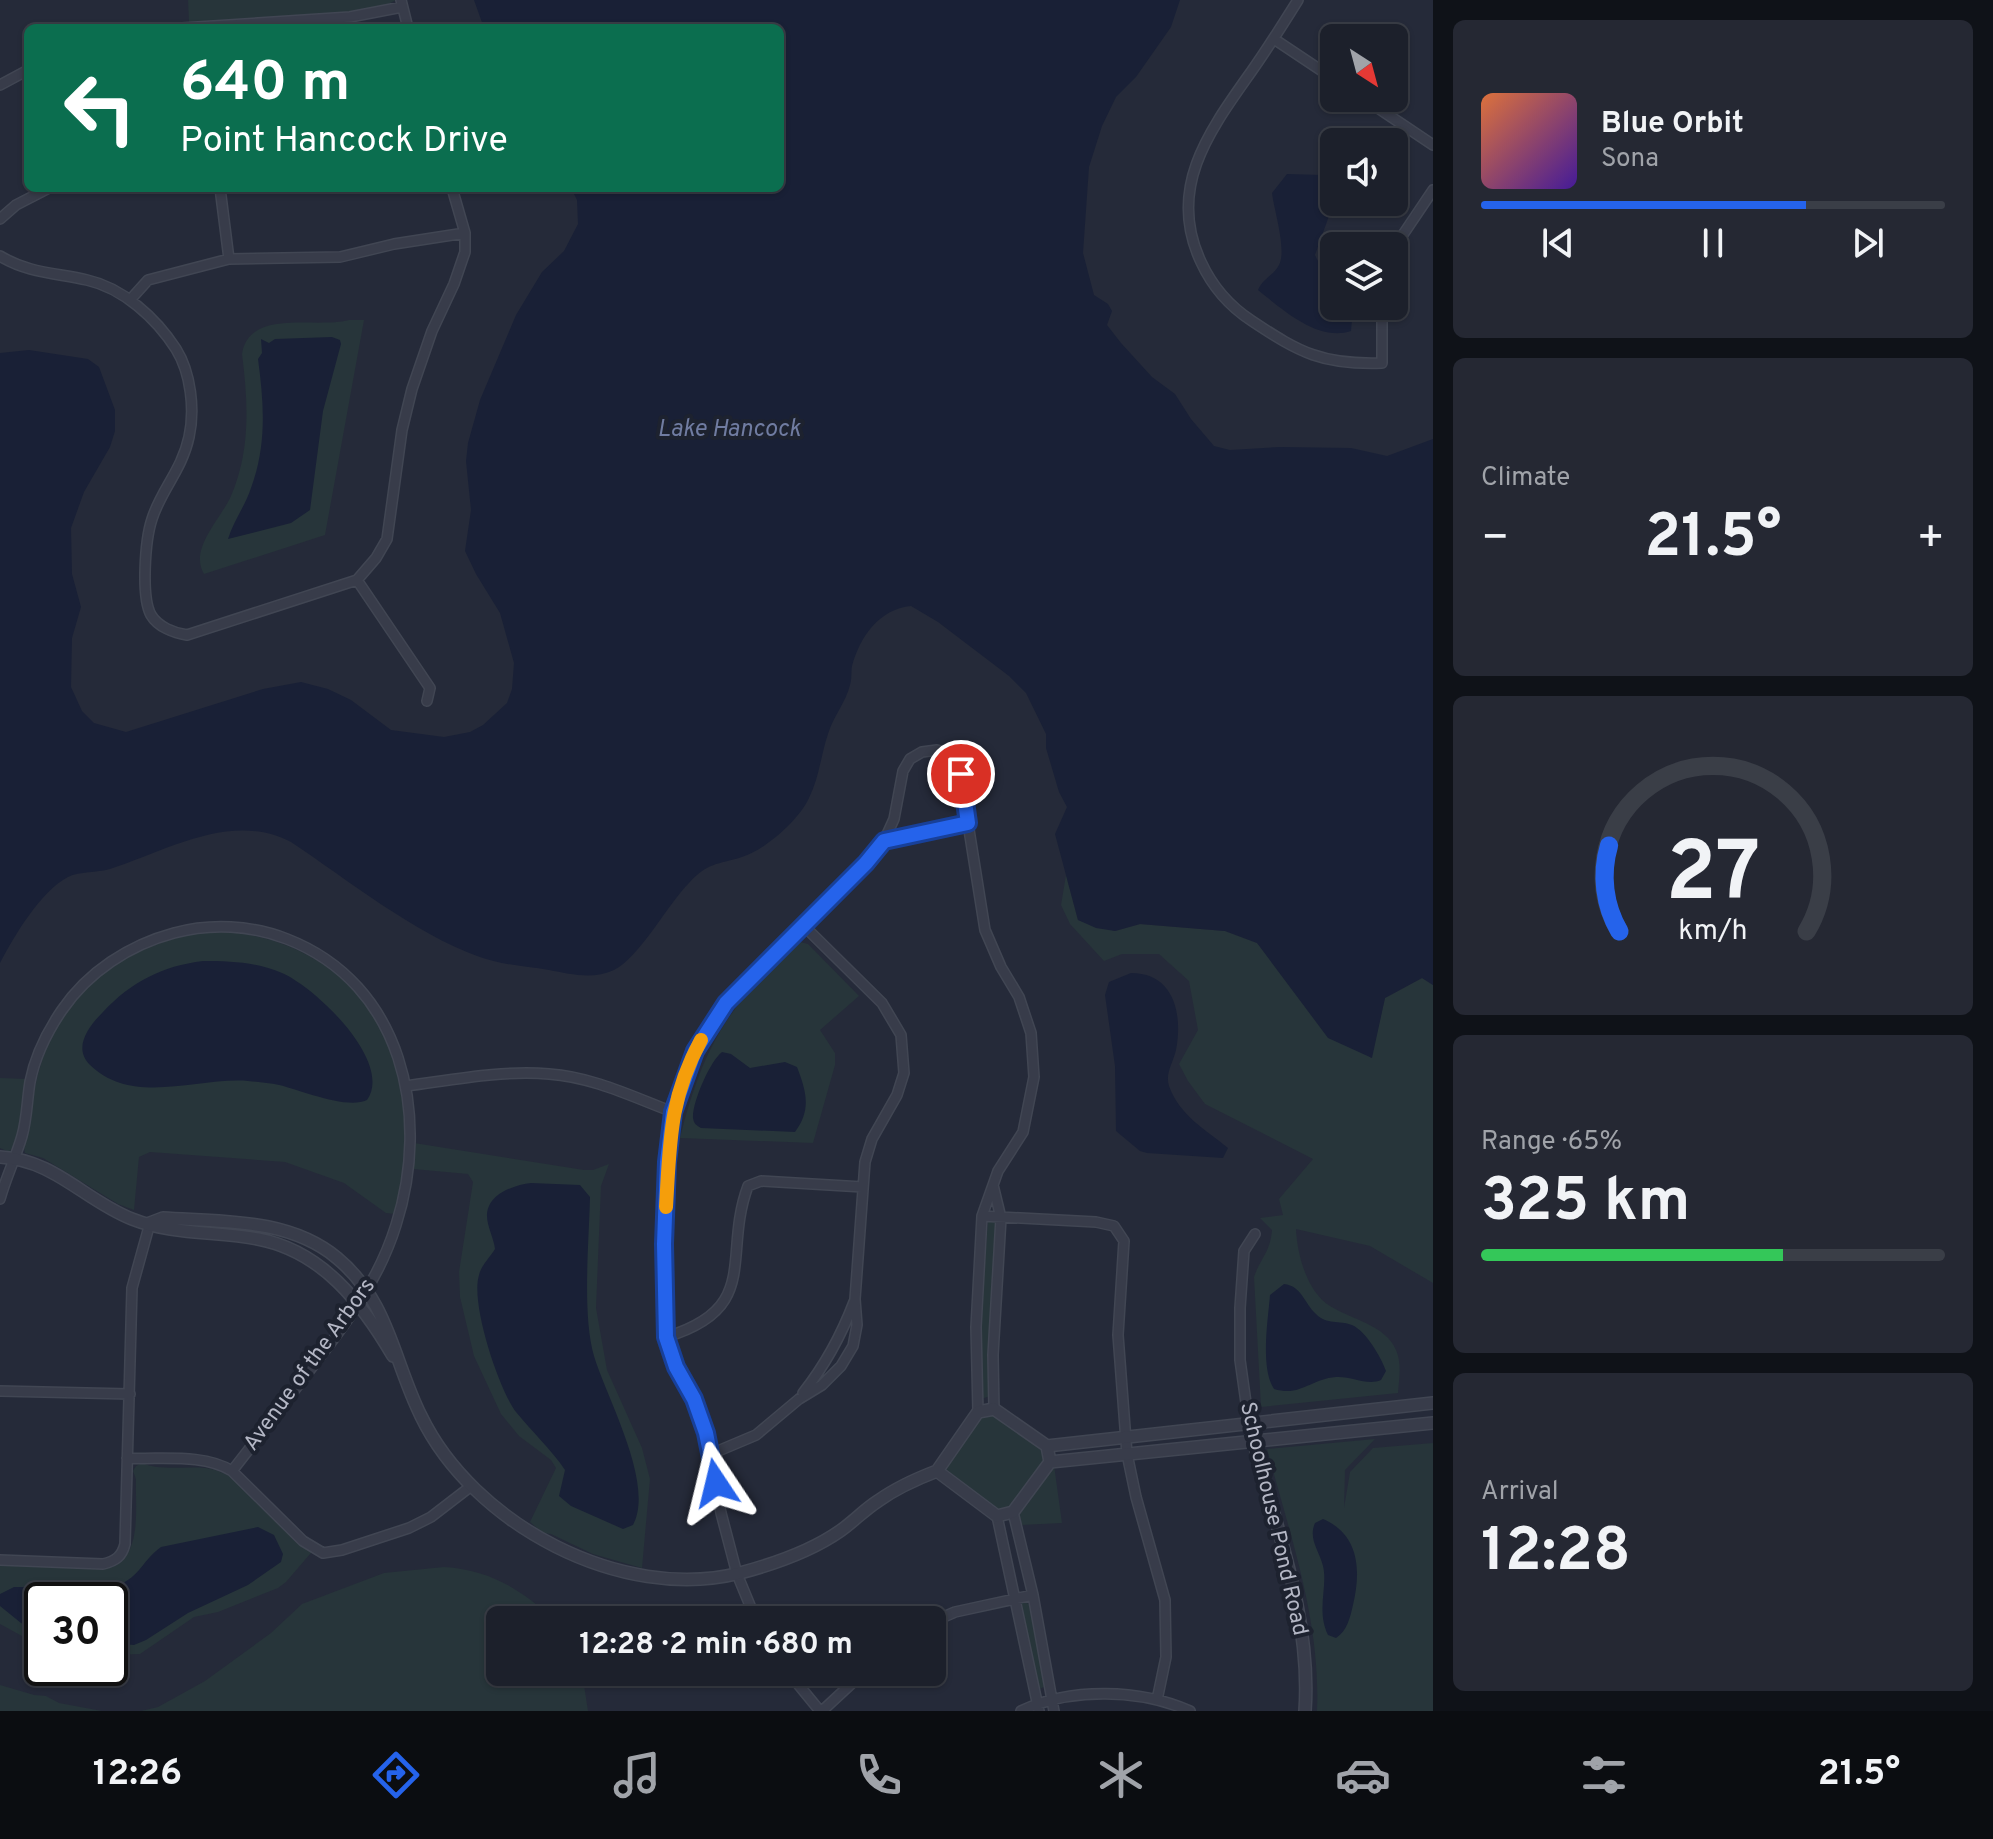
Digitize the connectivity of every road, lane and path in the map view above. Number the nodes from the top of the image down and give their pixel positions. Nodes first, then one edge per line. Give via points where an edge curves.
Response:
1 (1298, 0) edge
2 (401, 3) edge
3 (253, 24) edge
4 (407, 24) edge
5 (1274, 39) junction
6 (1320, 70) edge
7 (24, 72) edge
8 (0, 85) edge
9 (1384, 112) edge
10 (1433, 145) edge
11 (1433, 190) edge
12 (41, 192) edge
13 (221, 192) edge
14 (453, 192) edge
15 (0, 219) edge
16 (1405, 232) edge
17 (465, 233) junction
18 (0, 256) edge
19 (229, 259) junction
20 (130, 300) junction
21 (1382, 320) edge
22 (357, 580) junction
23 (427, 701) dead end
24 (968, 823) junction
25 (884, 841) junction
26 (802, 924) junction
27 (406, 1086) junction
28 (673, 1112) junction
29 (0, 1157) edge
30 (13, 1158) junction
31 (992, 1184) junction
32 (863, 1187) junction
33 (0, 1199) edge
34 (982, 1216) junction
35 (1001, 1218) junction
36 (150, 1223) junction
37 (1255, 1234) dead end
38 (367, 1292) junction
39 (359, 1306) junction
40 (666, 1337) junction
41 (405, 1378) junction
42 (0, 1391) edge
43 (130, 1394) junction
44 (1433, 1403) edge
45 (994, 1409) junction
46 (978, 1412) junction
47 (1433, 1423) edge
48 (1249, 1424) junction
49 (1127, 1437) junction
50 (1253, 1441) junction
51 (1047, 1446) junction
52 (711, 1454) junction
53 (1127, 1454) junction
54 (127, 1458) junction
55 (1050, 1462) junction
56 (232, 1471) junction
57 (937, 1471) junction
58 (470, 1487) junction
59 (1013, 1512) junction
60 (997, 1516) junction
61 (0, 1560) edge
62 (737, 1574) junction
63 (1033, 1595) junction
64 (1015, 1598) junction
65 (750, 1606) edge
66 (946, 1616) edge
67 (800, 1686) edge
68 (849, 1686) edge
69 (1157, 1700) junction
70 (1053, 1706) edge
71 (1038, 1707) edge
72 (821, 1711) edge
73 (1021, 1711) edge
74 (1190, 1711) edge
75 (1305, 1711) edge

1 - 5 street
2 - 3 street via 350,17
2 - 4 street
5 - 6 street
5 - 21 street via 1215,124 1196,162 1187,206 1194,247 1211,283 1238,312 1319,359 1382,363
7 - 8 street
9 - 10 street
11 - 16 street
12 - 15 street
13 - 19 street
14 - 17 street
17 - 19 street via 340,257
17 - 22 street via 465,252 412,389 387,539
18 - 20 street via 29,270 107,286
19 - 20 street via 148,280
20 - 22 street via 176,350 191,403 183,462 152,517 146,542 152,617 175,634 187,635
22 - 23 street via 430,688
24 - 25 street
24 - 25 street via 959,767 944,753 930,750 906,764
24 - 31 street via 985,930 1031,1033 1034,1077 1023,1132
25 - 26 street
26 - 28 street via 715,1018 689,1066
26 - 32 street via 882,1003 901,1035 904,1073 872,1139
27 - 28 street via 549,1074 603,1084
27 - 30 street, Avenue of the Arbors via 386,1024 356,985 321,954 255,930 184,930 115,959 63,1009 37,1057
27 - 38 street, Avenue of the Arbors via 408,1172 402,1205 383,1264
28 - 40 street via 664,1244
29 - 30 street
30 - 33 street, Avenue of the Arbors
30 - 36 street via 46,1168 115,1212
31 - 34 street
31 - 35 street
32 - 40 street via 761,1181 748,1186 741,1205 734,1282 719,1307 692,1329
32 - 52 street via 855,1299 826,1363 799,1399 756,1435
34 - 35 street
34 - 46 street
35 - 45 street
35 - 49 street via 1096,1222 1114,1226 1124,1241 1118,1335
36 - 38 street via 163,1218 287,1231 336,1258
36 - 39 street via 161,1229 282,1245 325,1269
36 - 43 street via 132,1288
37 - 48 street, Schoolhouse Pond Road via 1244,1251 1240,1308 1240,1360
38 - 39 street, Avenue of the Arbors
38 - 41 street via 386,1323
39 - 41 street
39 - 56 street, Avenue of the Arbors
40 - 52 street
41 - 58 street via 443,1455
42 - 43 street
43 - 54 street
44 - 48 street
45 - 46 street
45 - 51 street
46 - 57 street
47 - 50 street
48 - 49 street
48 - 50 street, Schoolhouse Pond Road
49 - 51 street
49 - 53 street
50 - 53 street
50 - 75 street, Schoolhouse Pond Road via 1302,1622
51 - 55 street
52 - 62 street
53 - 55 street
53 - 69 street via 1165,1600 1166,1657
54 - 56 street, Avenue of the Arbors via 213,1462
54 - 61 street via 125,1544 118,1558 103,1564
55 - 59 street
56 - 58 street via 303,1541 323,1553 409,1528
57 - 60 street
57 - 62 street via 878,1501 815,1546
58 - 62 street via 519,1524 578,1558 680,1580
59 - 60 street
59 - 63 street
60 - 64 street
62 - 65 street
63 - 64 street
63 - 70 street
64 - 66 street
64 - 71 street
67 - 72 street
68 - 72 street
69 - 70 street via 1084,1695
69 - 74 street
70 - 71 street
71 - 73 street

